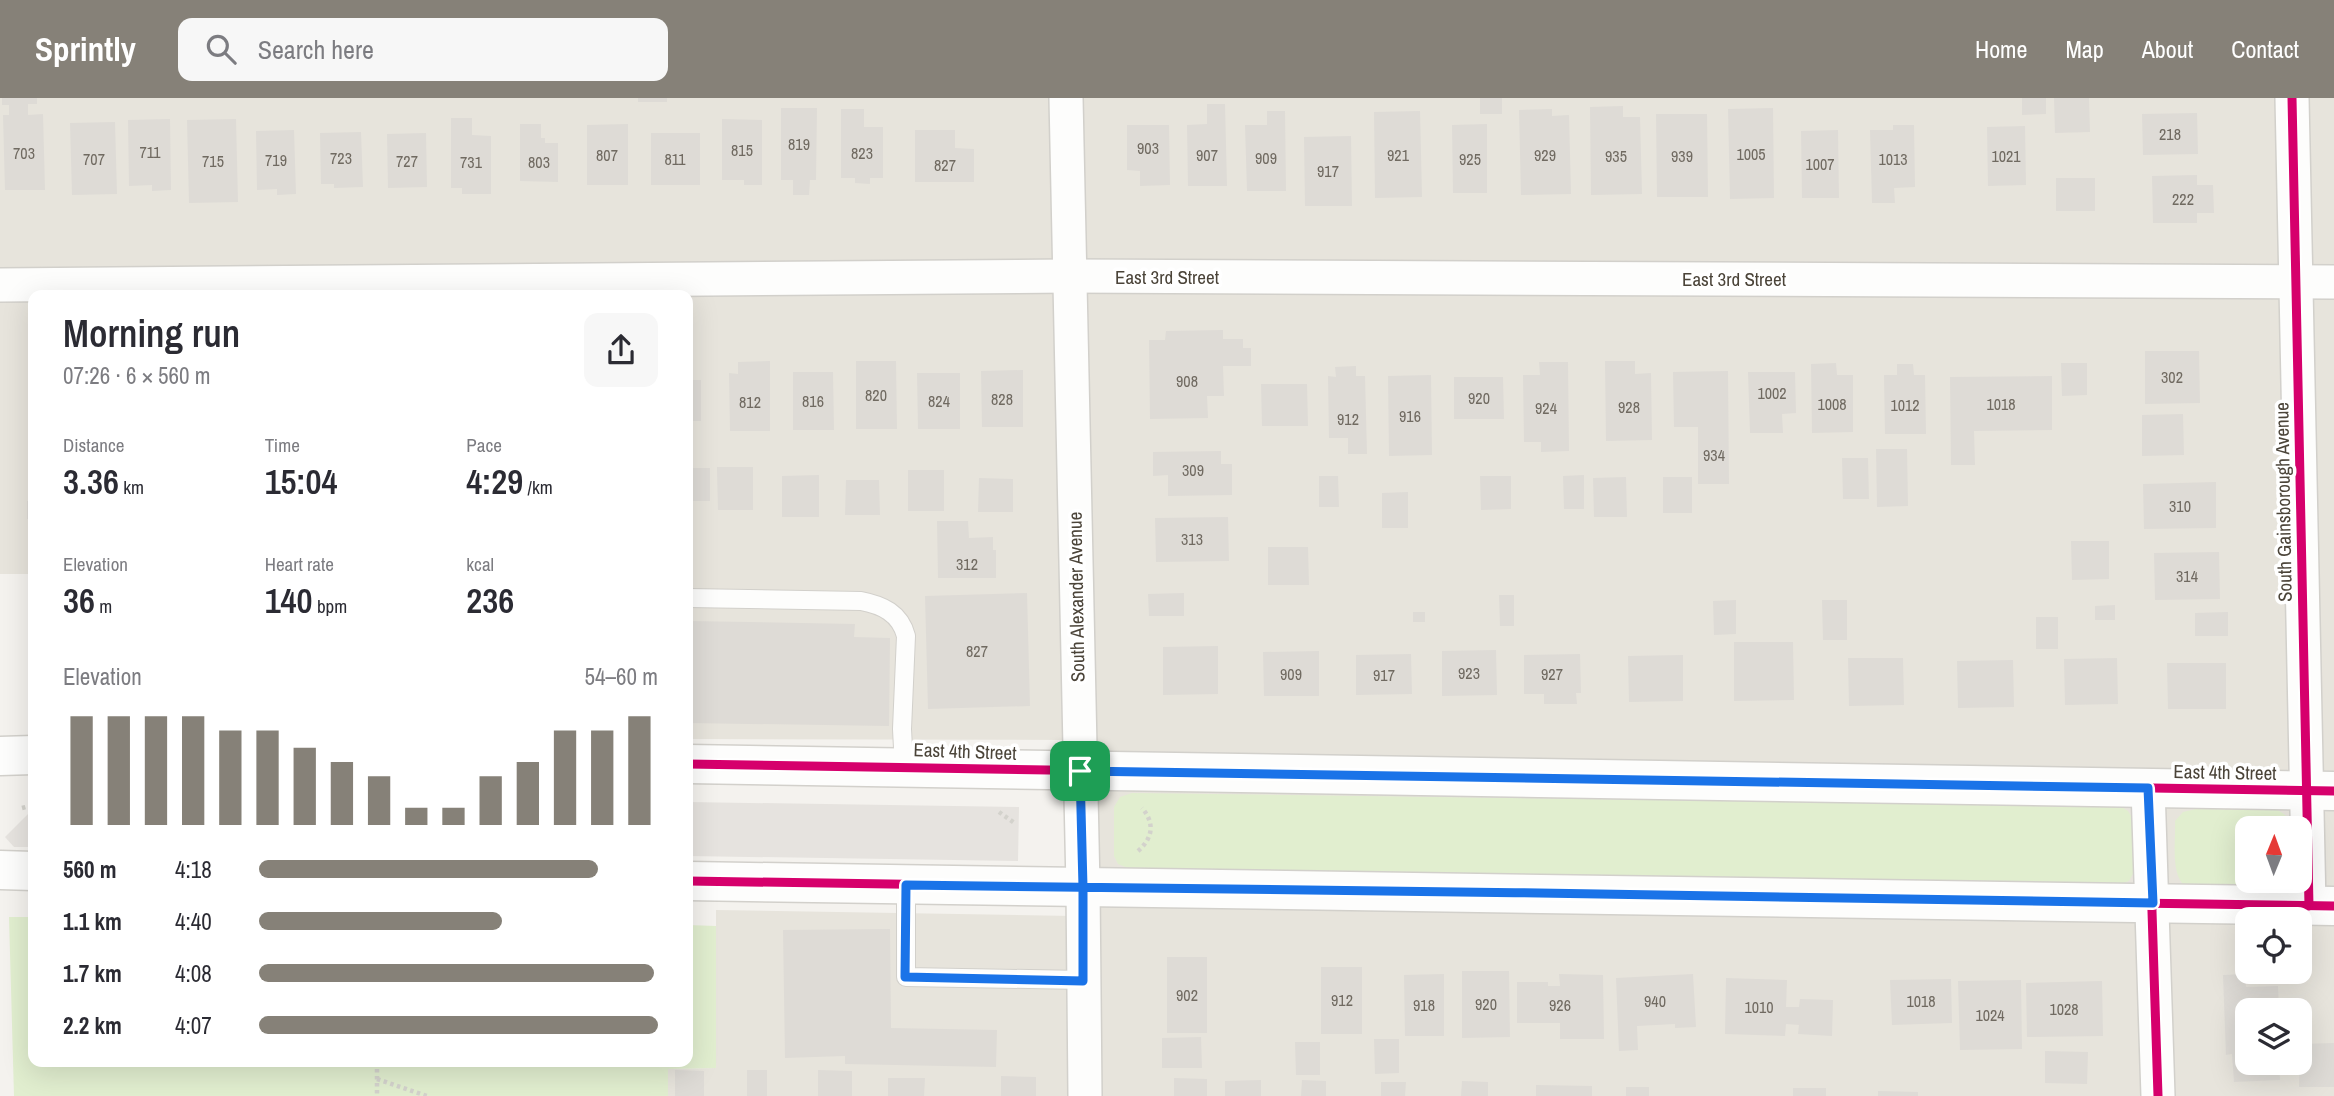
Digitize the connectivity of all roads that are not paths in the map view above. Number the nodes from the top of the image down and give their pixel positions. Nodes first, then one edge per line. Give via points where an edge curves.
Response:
1 (1066, 98) edge
2 (2292, 98) edge
3 (1070, 276) junction
4 (2297, 282) junction
5 (2334, 282) edge
6 (0, 285) edge
7 (693, 598) edge
8 (28, 755) edge
9 (0, 756) edge
10 (693, 764) edge
11 (904, 767) junction
12 (1080, 771) junction
13 (2148, 788) junction
14 (2320, 791) edge
15 (0, 870) edge
16 (28, 871) edge
17 (693, 881) edge
18 (906, 885) junction
19 (1083, 887) junction
20 (2153, 903) junction
21 (2322, 906) edge
22 (1083, 981) junction
23 (1085, 1096) edge
24 (2158, 1096) edge

1 - 3 street, South Alexander Avenue
2 - 4 street, South Gainsborough Avenue
3 - 4 street, East 3rd Street
3 - 6 street, East 3rd Street
3 - 12 street, South Alexander Avenue
4 - 5 street, East 3rd Street
4 - 14 street, South Gainsborough Avenue
7 - 11 lane via 860,601 888,610 906,635
8 - 9 street
10 - 11 street, East 4th Street
11 - 12 street, East 4th Street
12 - 13 street, East 4th Street
12 - 19 street, South Alexander Avenue
13 - 14 street, East 4th Street
13 - 20 street
14 - 21 street, South Gainsborough Avenue
15 - 16 street
17 - 18 street
18 - 19 street
18 - 22 lane via 905,977
19 - 20 street
19 - 22 street, South Alexander Avenue
20 - 21 street
20 - 24 street
22 - 23 street, South Alexander Avenue

